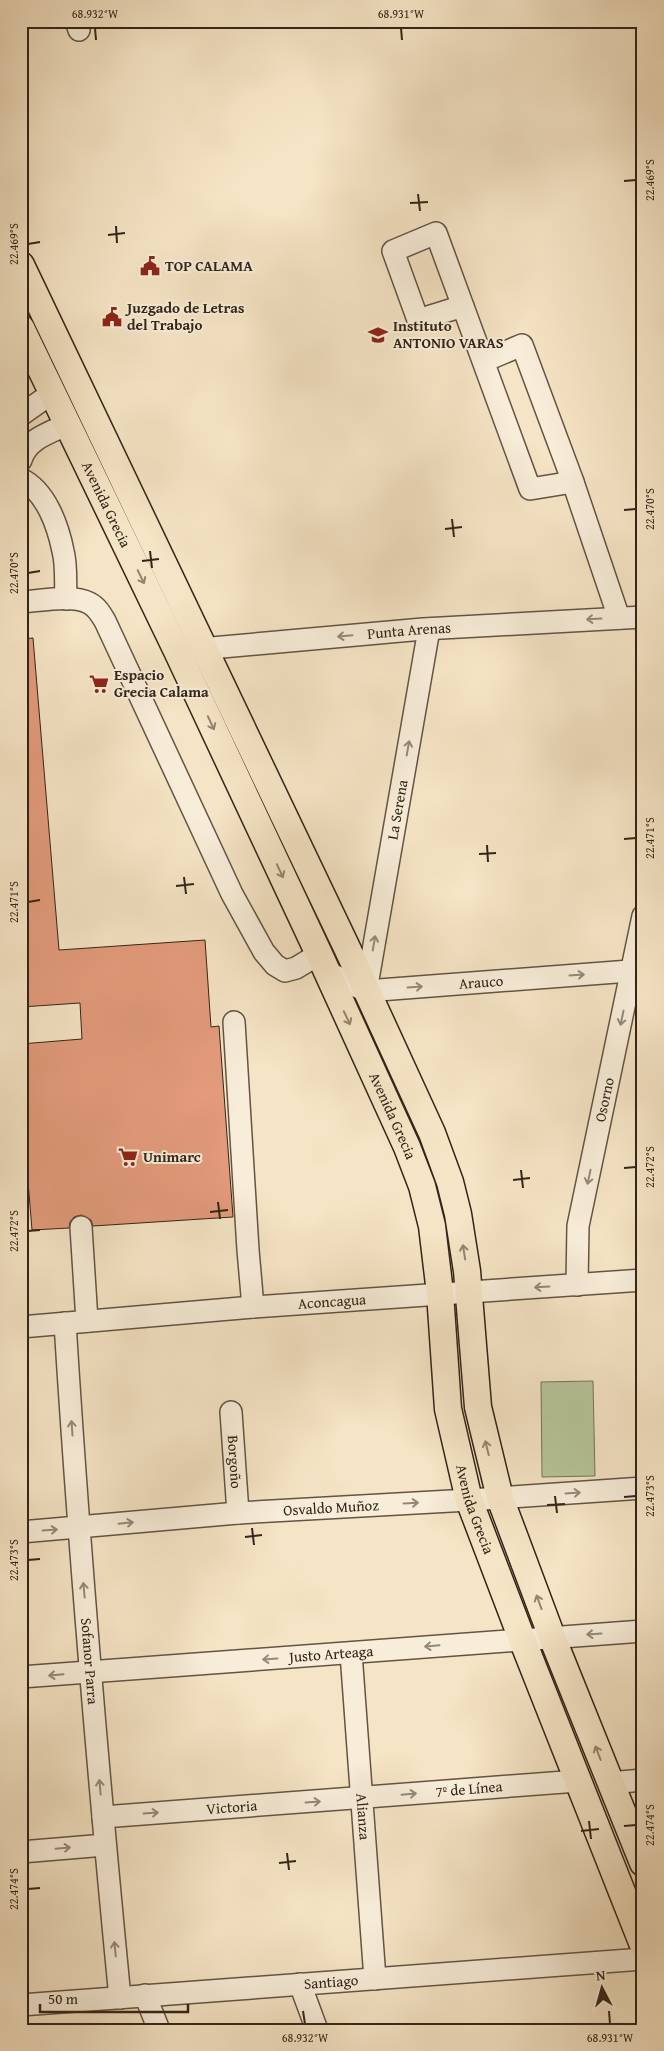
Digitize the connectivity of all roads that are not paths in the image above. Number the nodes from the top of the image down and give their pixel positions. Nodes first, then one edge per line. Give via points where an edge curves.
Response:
1 (21, 265) edge
2 (463, 306) dead end
3 (21, 328) edge
4 (484, 361) junction
5 (52, 393) junction
6 (21, 415) edge
7 (68, 424) junction
8 (22, 471) edge
9 (573, 482) junction
10 (66, 599) junction
11 (21, 602) edge
12 (643, 617) edge
13 (619, 618) junction
14 (429, 629) junction
15 (203, 648) junction
16 (177, 651) junction
17 (643, 916) edge
18 (322, 962) junction
19 (638, 970) edge
20 (366, 991) junction
21 (234, 1022) dead end
22 (81, 1227) dead end
23 (643, 1280) edge
24 (577, 1285) junction
25 (469, 1292) junction
26 (440, 1293) junction
27 (253, 1307) junction
28 (87, 1321) junction
29 (65, 1323) junction
30 (21, 1327) edge
31 (231, 1412) dead end
32 (643, 1488) edge
33 (500, 1498) junction
34 (469, 1500) junction
35 (238, 1512) junction
36 (78, 1528) junction
37 (21, 1532) edge
38 (643, 1631) edge
39 (552, 1637) junction
40 (522, 1639) junction
41 (351, 1653) junction
42 (91, 1672) junction
43 (21, 1677) edge
44 (578, 1780) junction
45 (643, 1780) edge
46 (609, 1782) junction
47 (361, 1798) junction
48 (103, 1817) junction
49 (105, 1845) junction
50 (21, 1852) edge
51 (643, 1863) edge
52 (643, 1945) edge
53 (643, 1960) edge
54 (375, 1979) junction
55 (300, 1984) junction
56 (145, 1996) junction
57 (120, 1998) junction
58 (21, 2005) edge
59 (159, 2030) edge
60 (317, 2030) edge

1 - 15 main road, Avenida Grecia
2 - 4 street
3 - 5 main road, Avenida Grecia
4 - 9 street via 530,489
4 - 9 street via 522,345
5 - 6 street
5 - 7 main road, Avenida Grecia
7 - 8 street via 28,445 24,451
7 -> 16 main road, Avenida Grecia
8 - 10 street via 43,500 57,531 64,553
9 - 13 street
10 - 11 street
10 - 18 street via 88,602 98,609 105,621 232,894 264,952 285,971
12 - 13 street, Punta Arenas
13 -> 14 street, Punta Arenas
14 -> 15 street, Punta Arenas
20 -> 14 street, La Serena
15 - 16 street, Punta Arenas
15 - 20 main road, Avenida Grecia
16 -> 18 main road, Avenida Grecia
17 - 19 street, Osorno
18 - 20 street
18 -> 26 main road, Avenida Grecia via 422,1186 432,1226
20 -> 19 street, Arauco
19 -> 24 street, Osorno via 578,1226
25 -> 20 main road, Avenida Grecia via 450,1182 432,1133
21 - 27 street
22 - 28 street
23 - 24 street, Aconcagua
24 -> 25 street, Aconcagua
25 - 26 street, Aconcagua
33 -> 25 main road, Avenida Grecia via 478,1407
26 - 27 street, Aconcagua
26 - 34 main road, Avenida Grecia via 448,1409
27 - 28 street, Aconcagua
28 - 29 street, Aconcagua
29 - 30 street, Aconcagua
36 -> 29 street, Sofanor Parra
31 - 35 street, Borgoño
33 -> 32 street, Osvaldo Muñoz
33 - 34 street, Osvaldo Muñoz
39 -> 33 main road, Avenida Grecia
35 -> 34 street, Osvaldo Muñoz
34 - 40 main road, Avenida Grecia
36 -> 35 street, Osvaldo Muñoz
37 -> 36 street, Osvaldo Muñoz
42 -> 36 street, Sofanor Parra
38 -> 39 street, Justo Arteaga
39 - 40 street, Justo Arteaga
46 -> 39 main road, Avenida Grecia
40 -> 41 street, Justo Arteaga
40 - 44 main road, Avenida Grecia
41 -> 42 street, Justo Arteaga
41 - 47 street, Alianza
42 -> 43 street, Justo Arteaga
48 -> 42 street, Sofanor Parra
47 -> 44 street, 7º de Línea
44 - 52 main road, Avenida Grecia
45 - 46 street
46 - 51 main road, Avenida Grecia
48 -> 47 street, Victoria
47 - 54 street, Alianza
48 - 49 street, Sofanor Parra
50 -> 49 street
57 -> 49 street, Sofanor Parra
53 - 54 street, Santiago
54 - 55 street, Santiago
55 - 56 street, Santiago
55 - 60 street
56 - 57 street, Santiago
56 - 59 street
57 - 58 street, Santiago

